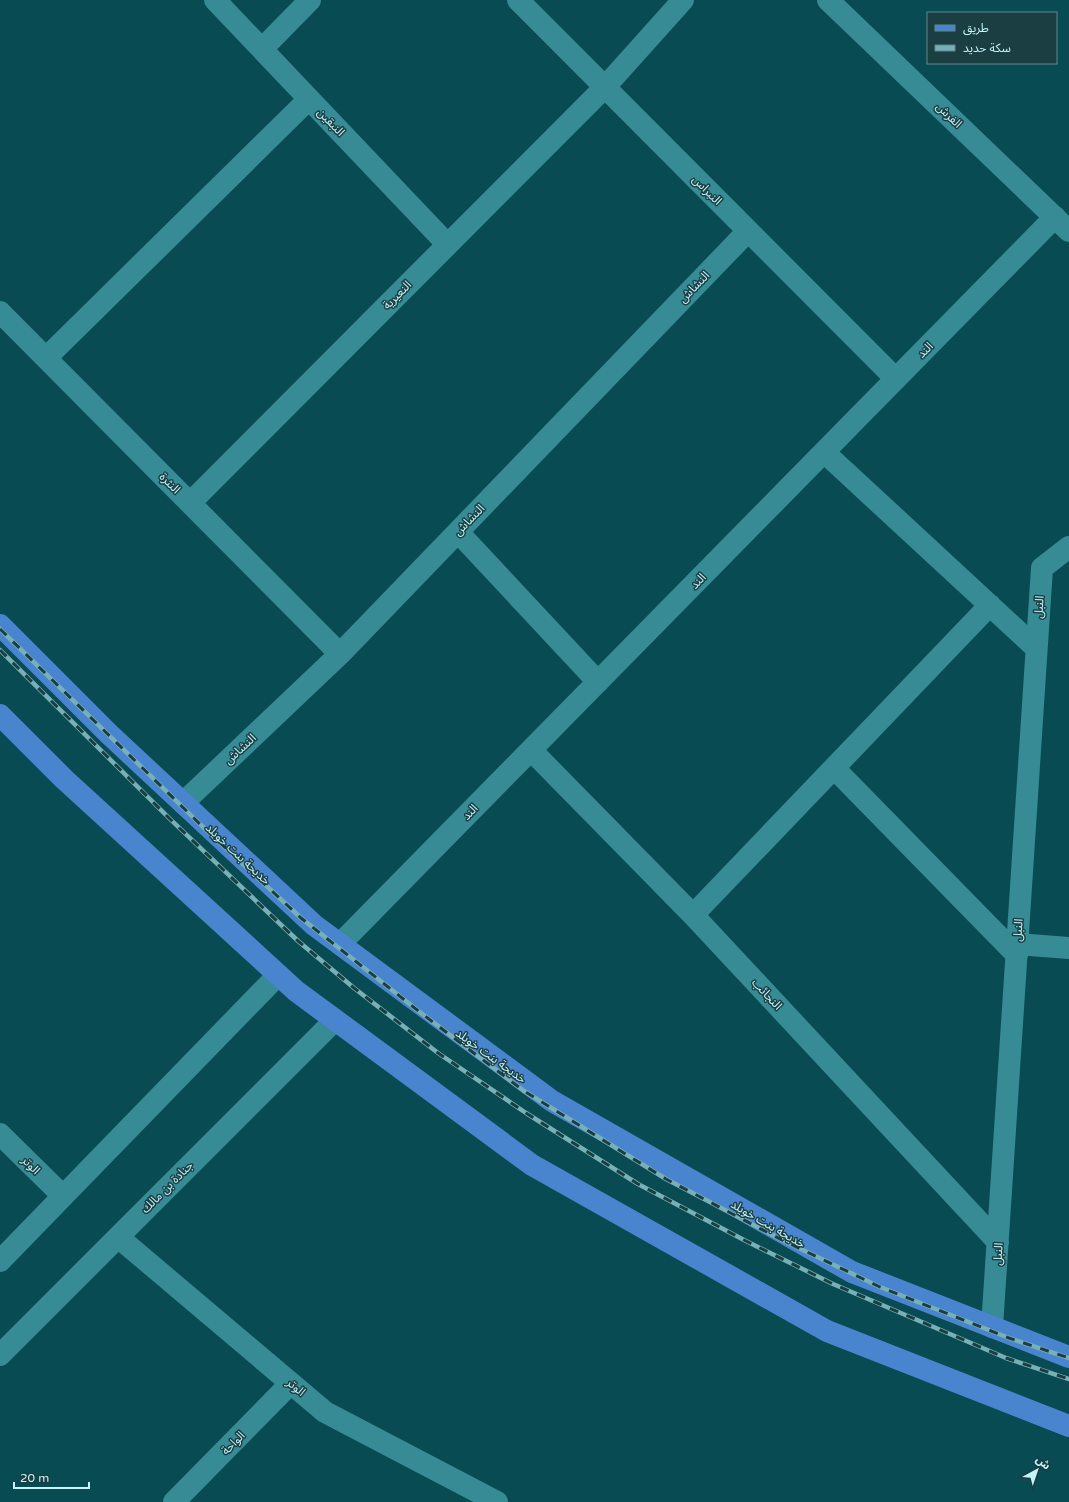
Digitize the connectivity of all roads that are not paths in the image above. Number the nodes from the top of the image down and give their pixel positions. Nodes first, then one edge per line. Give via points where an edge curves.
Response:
1 (215, 0) edge
2 (310, 0) edge
3 (518, 0) edge
4 (683, 0) edge
5 (828, 0) edge
6 (262, 49) junction
7 (605, 87) junction
8 (309, 99) junction
9 (1062, 224) edge
10 (748, 231) junction
11 (448, 244) junction
12 (0, 312) edge
13 (46, 358) junction
14 (896, 379) junction
15 (824, 452) junction
16 (190, 503) junction
17 (458, 532) junction
18 (1069, 547) edge
19 (990, 605) junction
20 (0, 625) edge
21 (1036, 648) junction
22 (340, 654) junction
23 (598, 682) junction
24 (0, 715) edge
25 (531, 750) junction
26 (834, 768) junction
27 (183, 803) junction
28 (693, 915) junction
29 (340, 944) junction
30 (1069, 948) edge
31 (1017, 950) junction
32 (278, 975) junction
33 (335, 1020) junction
34 (0, 1134) edge
35 (63, 1196) junction
36 (118, 1237) junction
37 (998, 1242) junction
38 (0, 1261) edge
39 (992, 1327) junction
40 (0, 1355) edge
41 (1069, 1357) edge
42 (291, 1383) junction
43 (1069, 1426) edge
44 (174, 1502) edge
45 (497, 1502) edge

1 - 6 street, النبقين
2 - 6 street
3 - 7 street, النبراس
4 - 7 street, النعيرية
5 - 9 street, الفرش
6 - 8 street, النبقين
7 - 10 street, النبراس
7 - 11 street, النعيرية
8 - 11 street, النبقين
8 - 13 street
9 - 14 street, الند
10 - 14 street, النبراس
10 - 17 street, النشاش
11 - 16 street, النعيرية
12 - 13 street, النثرة
13 - 16 street, النثرة
14 - 15 street, الند
15 - 19 street
15 - 23 street, الند
16 - 22 street, النثرة
17 - 22 street, النشاش
17 - 23 street
18 - 21 street, النبل via 1042,568
19 - 21 street
19 - 26 street
20 - 27 main road, خديجة بنت خويلد
21 - 31 street, النبل
22 - 27 street, النشاش
23 - 25 street, الند
24 - 32 main road via 64,779
25 - 28 street, النجائب
25 - 29 street, الند
26 - 28 street
26 - 31 street
27 - 29 main road, خديجة بنت خويلد via 314,925
28 - 37 street, النجائب
29 - 39 main road, خديجة بنت خويلد via 552,1101 852,1272
30 - 31 street
31 - 37 street, النبل
32 - 33 main road
32 - 35 street
33 - 36 street, جنادة بن مالك
33 - 43 main road via 532,1166 820,1328
34 - 35 street, الوتر
35 - 38 street
36 - 40 street, جنادة بن مالك
36 - 42 street, الوتر
37 - 39 street, النبل
39 - 41 main road, خديجة بنت خويلد
42 - 44 street, الواحة
42 - 45 street, الوتر via 325,1412

